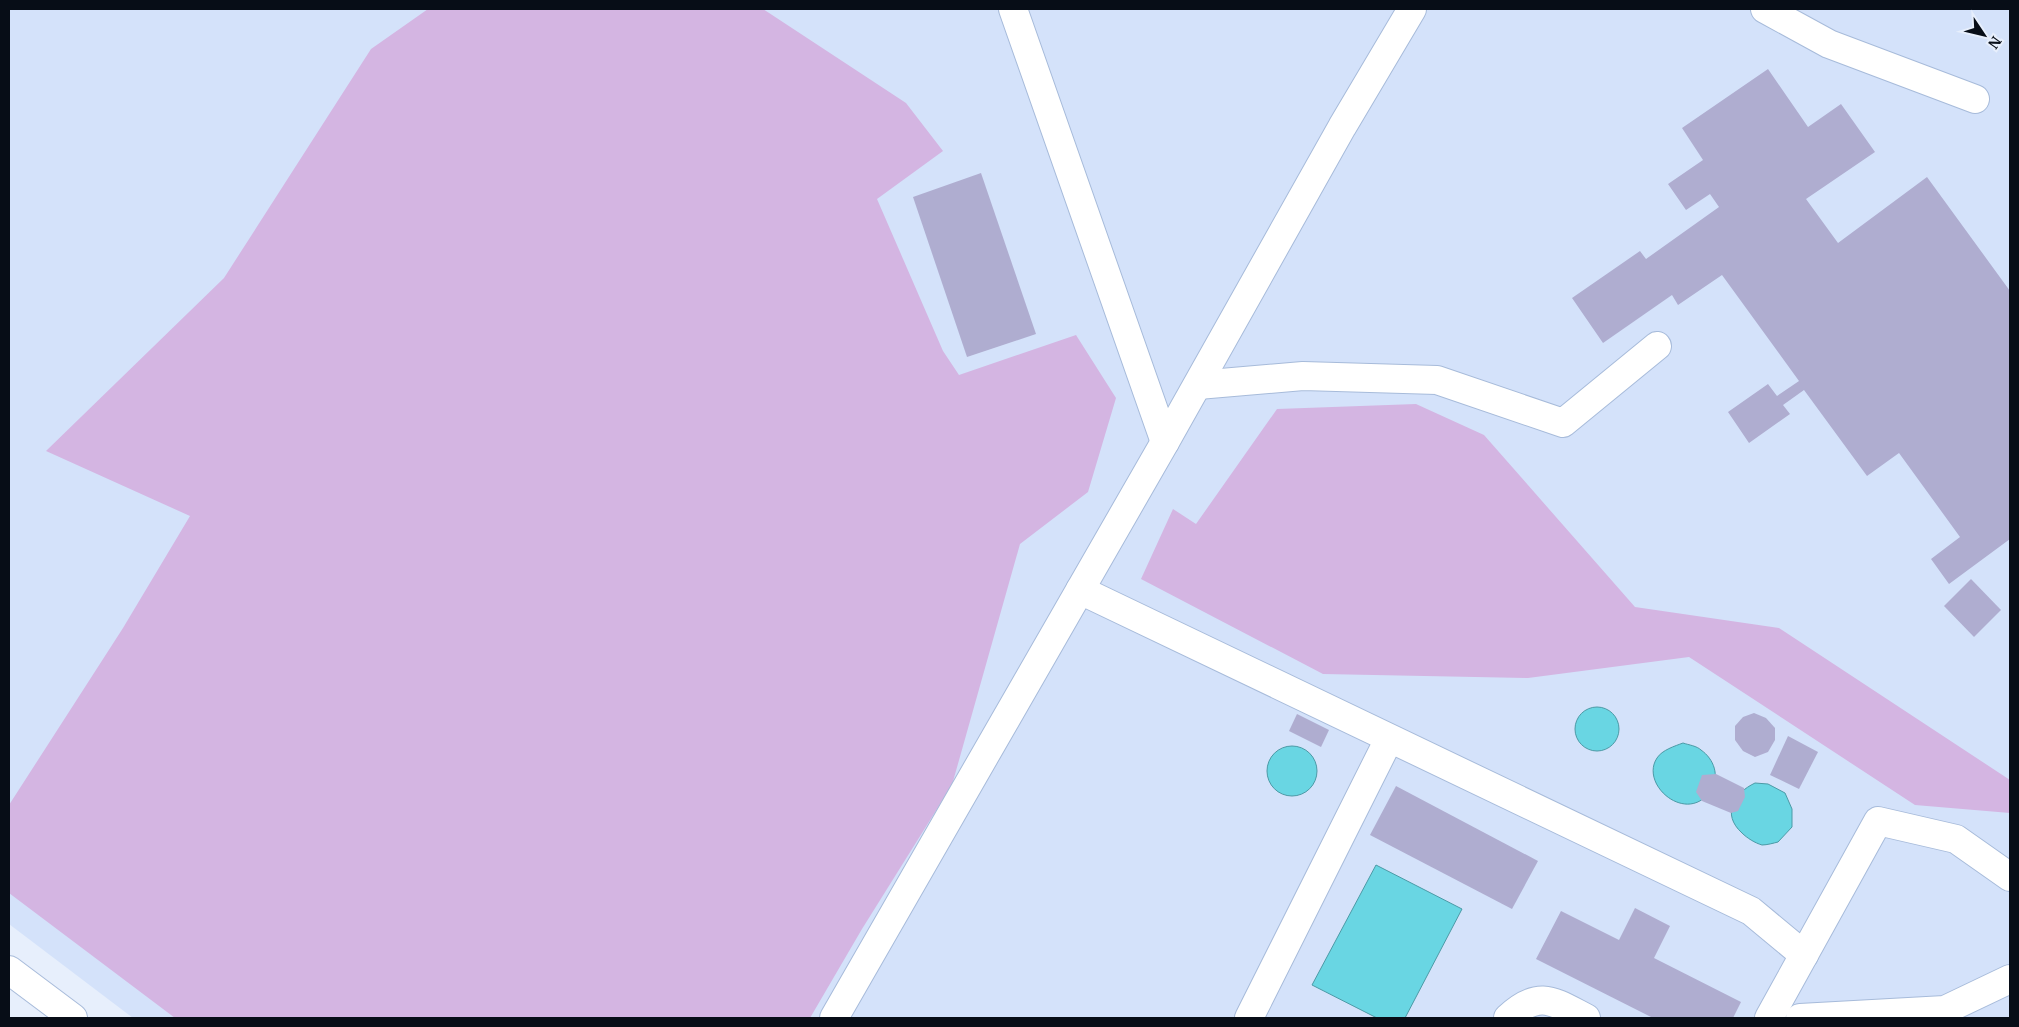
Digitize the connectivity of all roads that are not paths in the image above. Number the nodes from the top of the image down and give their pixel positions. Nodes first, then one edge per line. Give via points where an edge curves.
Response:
1 (1013, 9) edge
2 (1412, 9) edge
3 (1765, 9) edge
4 (1975, 99) dead end
5 (1657, 346) dead end
6 (1198, 385) junction
7 (1165, 442) junction
8 (1080, 590) junction
9 (1389, 739) junction
10 (2010, 877) edge
11 (1804, 955) junction
12 (9, 970) edge
13 (2010, 979) edge
14 (73, 1018) edge
15 (834, 1018) edge
16 (1249, 1018) edge
17 (1508, 1018) edge
18 (1586, 1018) edge
19 (1768, 1018) edge
20 (1800, 1018) edge

1 - 7 street
2 - 6 street
3 - 4 street via 1829,44
5 - 6 street via 1563,424 1437,380 1303,376
6 - 7 street
7 - 8 street
8 - 9 street
8 - 15 street
9 - 11 street via 1751,911
9 - 16 street
10 - 11 street via 1956,838 1878,821
11 - 19 street
12 - 14 street
13 - 20 street via 1945,1010
17 - 18 street via 1519,1007 1535,1000 1554,1003

